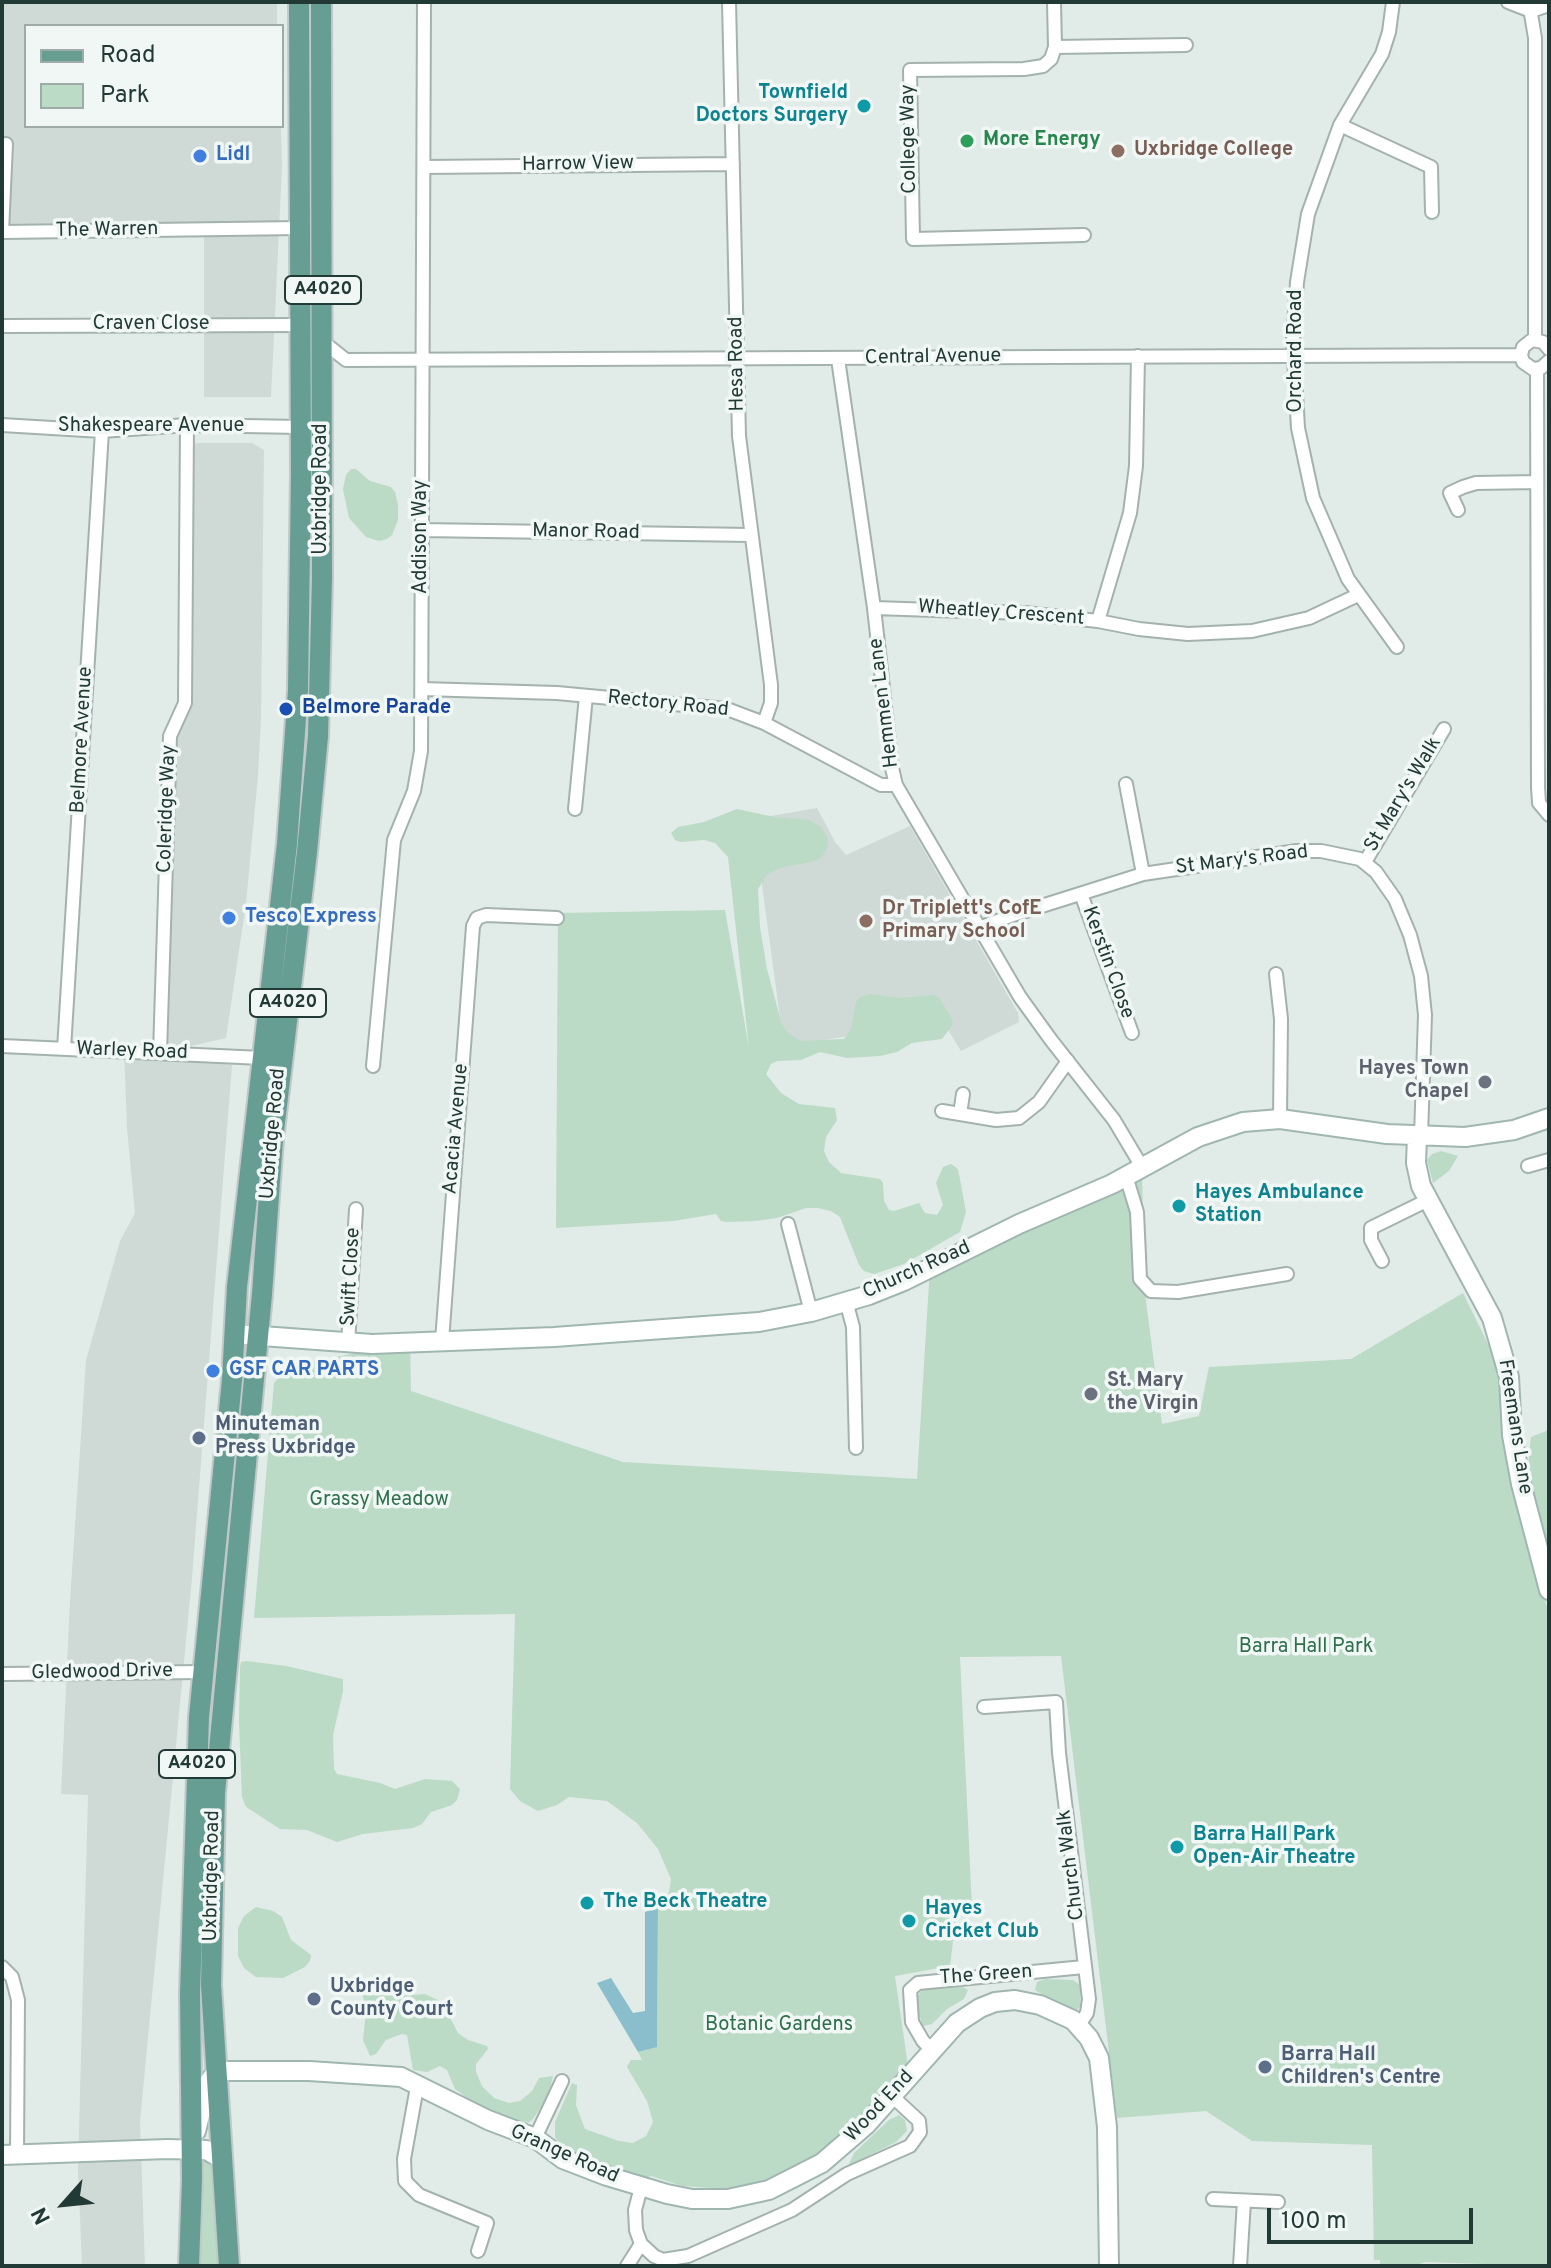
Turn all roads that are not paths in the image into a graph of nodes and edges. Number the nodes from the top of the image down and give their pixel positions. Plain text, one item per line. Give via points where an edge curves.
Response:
1 (299, 2) edge
2 (424, 2) edge
3 (729, 2) edge
4 (1054, 2) edge
5 (1393, 2) edge
6 (1508, 2) edge
7 (1549, 5) edge
8 (1530, 7) edge
9 (322, 12) edge
10 (298, 32) junction
11 (1186, 45) dead end
12 (1055, 47) junction
13 (1340, 125) junction
14 (6, 144) dead end
15 (733, 164) junction
16 (424, 167) junction
17 (1542, 173) edge
18 (1432, 212) dead end
19 (300, 228) junction
20 (1084, 235) dead end
21 (301, 325) junction
22 (2, 326) edge
23 (1535, 340) junction
24 (322, 341) junction
25 (1549, 349) edge
26 (1521, 355) junction
27 (1138, 356) junction
28 (1293, 356) junction
29 (738, 359) junction
30 (838, 359) junction
31 (346, 360) junction
32 (422, 360) junction
33 (1549, 361) edge
34 (1537, 369) junction
35 (322, 379) junction
36 (2, 425) edge
37 (187, 425) junction
38 (301, 427) junction
39 (102, 431) junction
40 (1537, 482) junction
41 (1458, 510) dead end
42 (422, 530) junction
43 (1543, 531) edge
44 (751, 535) junction
45 (1358, 595) junction
46 (874, 608) junction
47 (1098, 621) junction
48 (1397, 647) dead end
49 (1543, 665) edge
50 (321, 672) junction
51 (422, 689) junction
52 (298, 690) junction
53 (586, 696) junction
54 (764, 723) junction
55 (1444, 729) dead end
56 (1126, 784) dead end
57 (896, 785) junction
58 (575, 809) dead end
59 (1549, 815) edge
60 (1365, 862) junction
61 (1143, 874) junction
62 (1081, 894) junction
63 (557, 918) dead end
64 (979, 928) junction
65 (1276, 974) dead end
66 (1132, 1033) dead end
67 (2, 1046) edge
68 (64, 1049) junction
69 (160, 1053) junction
70 (262, 1058) junction
71 (1068, 1061) junction
72 (373, 1066) dead end
73 (963, 1094) dead end
74 (942, 1111) dead end
75 (960, 1114) junction
76 (1549, 1118) edge
77 (1280, 1119) junction
78 (1419, 1136) junction
79 (1549, 1160) edge
80 (1528, 1166) dead end
81 (1134, 1172) junction
82 (1428, 1200) junction
83 (356, 1209) dead end
84 (788, 1224) dead end
85 (1382, 1261) dead end
86 (1287, 1274) dead end
87 (846, 1301) junction
88 (811, 1312) junction
89 (234, 1334) junction
90 (258, 1335) junction
91 (442, 1341) junction
92 (348, 1344) junction
93 (856, 1448) dead end
94 (1549, 1590) edge
95 (203, 1672) junction
96 (2, 1674) edge
97 (226, 1674) junction
98 (984, 1707) dead end
99 (2, 1967) edge
100 (1084, 1967) junction
101 (1079, 2025) junction
102 (932, 2050) junction
103 (217, 2071) junction
104 (562, 2081) dead end
105 (417, 2087) junction
106 (892, 2096) junction
107 (535, 2138) junction
108 (192, 2149) junction
109 (10, 2154) edge
110 (222, 2159) junction
111 (641, 2187) junction
112 (1213, 2199) dead end
113 (1244, 2201) junction
114 (1278, 2202) dead end
115 (641, 2244) junction
116 (478, 2251) dead end
117 (189, 2266) edge
118 (229, 2266) edge
119 (627, 2266) edge
120 (1109, 2266) edge
121 (1240, 2266) edge

1 - 10 main road, Uxbridge Road / A4020
2 - 16 street, Addison Way
3 - 15 street, Hesa Road
4 - 12 street
5 - 13 street, Orchard Road via 1382,54
6 - 8 street
7 - 8 street
8 - 17 street
9 - 10 main road
9 - 24 main road, Uxbridge Road / A4020
10 - 19 main road, Uxbridge Road / A4020
11 - 12 street
12 - 20 street, College Way via 1051,59 1038,68 910,70 913,239
13 - 18 street via 1431,167
13 - 28 street, Orchard Road via 1304,234
14 - 19 street, The Warren via 2,232
15 - 16 street, Harrow View
15 - 29 street, Hesa Road
16 - 32 street, Addison Way
17 - 23 street
19 - 21 main road, Uxbridge Road / A4020
21 - 22 street, Craven Close
21 - 38 main road, Uxbridge Road / A4020
23 - 25 street
23 - 26 street via 1525,344
24 - 31 street
24 - 35 main road, Uxbridge Road / A4020
26 - 28 street, Central Avenue
26 - 34 street via 1526,365
27 - 28 street, Central Avenue
27 - 30 street, Central Avenue
27 - 47 street, Wheatley Crescent via 1130,513
28 - 45 street, Orchard Road via 1298,428 1313,498
29 - 30 street, Central Avenue
29 - 32 street, Central Avenue
29 - 44 street, Hesa Road via 740,459
30 - 46 street, Hemmen Lane
31 - 32 street, Central Avenue
31 - 35 street
32 - 42 street, Addison Way
33 - 34 street
34 - 40 street
35 - 50 main road, Uxbridge Road / A4020
36 - 39 street, Shakespeare Avenue
37 - 38 street, Shakespeare Avenue
37 - 39 street, Shakespeare Avenue
37 - 69 street, Coleridge Way via 185,703 170,736
38 - 52 main road, Uxbridge Road / A4020
39 - 68 street, Belmore Avenue
40 - 41 street via 1463,487 1450,493
40 - 43 street
42 - 44 street, Manor Road
42 - 51 street, Addison Way
43 - 49 street
44 - 54 street, Hesa Road via 771,685
45 - 47 street via 1309,618 1252,631 1188,634
45 - 48 street, Orchard Road
46 - 47 street, Wheatley Crescent
46 - 57 street, Hemmen Lane
49 - 59 street via 1538,796
50 - 52 main road via 315,689
50 - 90 main road, Uxbridge Road / A4020
51 - 53 street, Rectory Road
51 - 72 street, Addison Way via 420,767 394,840
52 - 70 main road, Uxbridge Road / A4020 via 287,844
53 - 54 street, Rectory Road via 721,708
53 - 58 street
54 - 57 street, Rectory Road via 881,785
55 - 60 street, St Mary's Walk
56 - 61 street
57 - 64 street, Hemmen Lane
60 - 61 street, St Mary's Road via 1335,853 1297,851
60 - 78 street via 1395,899 1421,976 1425,1015
61 - 62 street, St Mary's Road
62 - 64 street, St Mary's Road
62 - 66 street, Kerstin Close
63 - 91 street, Acacia Avenue via 486,915 473,926
64 - 71 street, Hemmen Lane via 1033,1016
65 - 77 street
67 - 68 street, Warley Road
68 - 69 street, Warley Road
69 - 70 street, Warley Road
70 - 89 main road, Uxbridge Road / A4020
71 - 75 street via 1039,1102 1019,1118
71 - 81 street, Hemmen Lane via 1121,1130
73 - 75 street
74 - 75 street
76 - 78 street, Church Road via 1495,1134
77 - 78 street, Church Road
77 - 81 street, Church Road via 1212,1131
78 - 82 street, Freemans Lane via 1418,1174
79 - 80 street
81 - 86 street, Hemmen Lane via 1140,1279 1151,1291 1178,1292
81 - 87 street, Church Road via 904,1281
82 - 85 street via 1371,1228
82 - 94 street, Freemans Lane via 1492,1318 1509,1377 1521,1484
83 - 92 street, Swift Close
84 - 88 street
87 - 88 street, Church Road
87 - 93 street via 853,1327
88 - 91 street, Church Road via 701,1328
89 - 90 street, Church Road
89 - 95 main road, Uxbridge Road / A4020
90 - 92 street, Church Road
90 - 97 main road, Uxbridge Road / A4020
91 - 92 street, Church Road
95 - 96 street, Gledwood Drive
95 - 97 main road
95 - 108 main road, Uxbridge Road / A4020 via 191,1949
97 - 103 main road, Uxbridge Road / A4020 via 211,1907
98 - 100 street, Church Walk via 1056,1702
99 - 109 street via 12,1977 18,2000
100 - 101 street, Church Walk via 1089,2004
100 - 102 street, The Green via 918,1983 910,1990 912,2022
101 - 102 street, Wood End via 1040,2005 1005,2001 968,2015
101 - 120 street, Wood End via 1094,2045 1102,2071
102 - 106 street, Wood End
103 - 105 street, Grange Road via 401,2077
103 - 108 street via 208,2083
103 - 110 main road, Uxbridge Road / A4020
104 - 107 street
105 - 107 street, Grange Road
105 - 116 street via 405,2181 419,2195 487,2223
106 - 111 street, Wood End via 834,2155 769,2190 728,2199 692,2199
106 - 115 street via 919,2121 920,2132 910,2146 847,2174 792,2210 688,2256 663,2260
107 - 111 street, Grange Road via 563,2159
108 - 109 street
108 - 110 street
108 - 117 main road, Uxbridge Road / A4020
110 - 118 main road, Uxbridge Road / A4020
111 - 115 street, Grange Road via 635,2210
112 - 113 street
113 - 114 street
113 - 121 street
115 - 119 street

